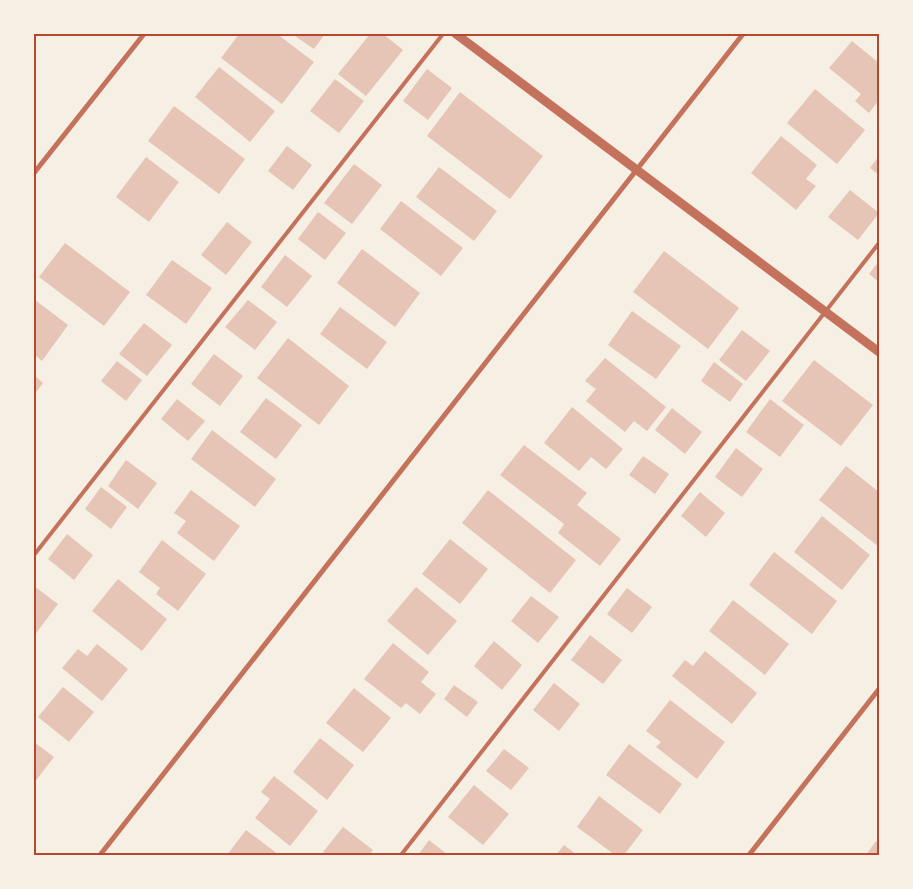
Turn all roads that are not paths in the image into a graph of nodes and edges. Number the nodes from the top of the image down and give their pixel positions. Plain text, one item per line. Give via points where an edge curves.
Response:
1 (144, 34) edge
2 (442, 34) edge
3 (456, 34) edge
4 (744, 34) edge
5 (636, 170) junction
6 (34, 173) edge
7 (879, 243) edge
8 (826, 312) junction
9 (879, 352) edge
10 (34, 555) edge
11 (879, 689) edge
12 (100, 855) edge
13 (401, 855) edge
14 (749, 855) edge

1 - 6 street
2 - 10 lane
3 - 5 street
4 - 5 street
5 - 8 street
5 - 12 street
7 - 8 lane
8 - 9 street
8 - 13 lane
11 - 14 street

